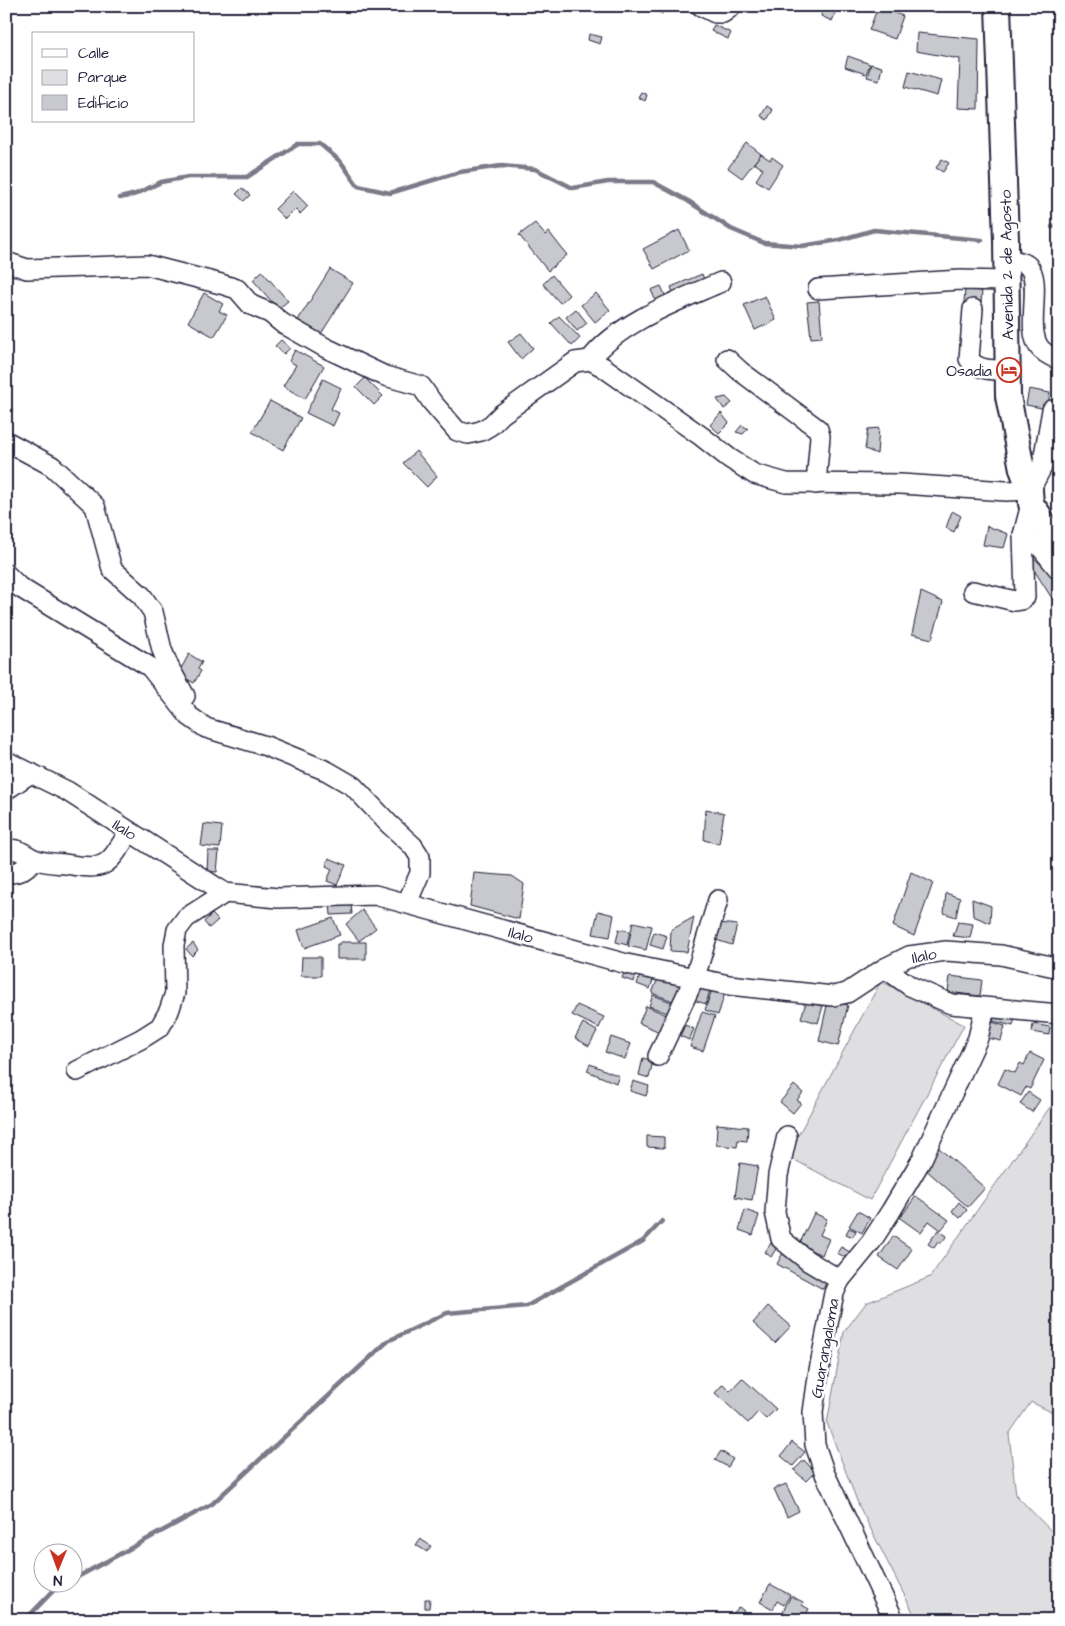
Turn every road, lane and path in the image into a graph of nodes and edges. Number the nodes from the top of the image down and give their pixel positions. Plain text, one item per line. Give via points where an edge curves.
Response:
1 (701, 6) edge
2 (732, 6) edge
3 (998, 6) edge
4 (6, 262) edge
5 (1006, 270) junction
6 (721, 282) dead end
7 (818, 289) dead end
8 (973, 309) dead end
9 (726, 358) dead end
10 (590, 360) junction
11 (1059, 360) edge
12 (1008, 370) junction
13 (1052, 410) dead end
14 (6, 441) edge
15 (816, 484) junction
16 (1030, 497) junction
17 (1023, 535) junction
18 (1059, 541) edge
19 (1059, 570) edge
20 (6, 574) edge
21 (973, 591) dead end
22 (206, 728) junction
23 (6, 761) edge
24 (31, 773) junction
25 (6, 790) edge
26 (129, 832) junction
27 (6, 851) edge
28 (35, 860) junction
29 (6, 872) edge
30 (225, 893) junction
31 (718, 900) dead end
32 (407, 903) junction
33 (886, 968) junction
34 (1059, 968) edge
35 (695, 977) junction
36 (985, 1008) junction
37 (1059, 1014) edge
38 (658, 1056) dead end
39 (77, 1072) dead end
40 (787, 1136) dead end
41 (840, 1280) junction
42 (894, 1620) edge

1 - 2 street via 723,13
3 - 5 main road, Avenida 2 de Agosto
4 - 10 street via 27,269 147,265 237,289 252,305 326,348 385,376 420,386 457,431 468,434 491,425 574,362
5 - 7 street via 960,280
5 - 11 street via 1022,262 1029,267 1033,275 1033,322 1039,347
5 - 12 main road, Avenida 2 de Agosto
6 - 10 street via 622,331 597,350
8 - 12 street via 969,359 978,367
9 - 15 street via 818,429
10 - 15 street via 754,474 786,483
12 - 16 main road, Avenida 2 de Agosto via 1008,396
13 - 16 street via 1042,467
14 - 22 street via 52,466 95,506 112,569 142,596 153,612 169,668
15 - 16 street via 901,484 1006,491
16 - 17 street
16 - 18 main road, Avenida 2 de Agosto via 1043,523
17 - 19 street via 1039,545
17 - 21 street via 1025,597 1015,602
20 - 22 street via 19,587 150,667 189,716
22 - 32 street via 266,746 354,786 420,857 420,873
23 - 24 street, Ilalo
24 - 25 street
24 - 26 street, Ilalo via 66,791
26 - 28 street via 107,863 98,867
26 - 30 street, Ilalo
27 - 28 street via 23,852
28 - 29 street via 19,872
30 - 32 street, Ilalo via 278,898 375,894
30 - 39 street via 186,918 177,930 174,945 175,993 160,1027
31 - 35 street
32 - 35 street, Ilalo via 627,964
33 - 34 street, Ilalo via 910,956 946,951 1001,954
33 - 35 street, Ilalo via 847,993 832,996 730,985
33 - 36 street via 910,986 951,1004
35 - 38 street
36 - 37 street
36 - 41 street, Guarangaloma via 978,1038 922,1159 870,1242
40 - 41 street via 778,1175 775,1212 781,1239 808,1261
41 - 42 street, Guarangaloma via 834,1292 819,1370 813,1412 816,1446 825,1474

